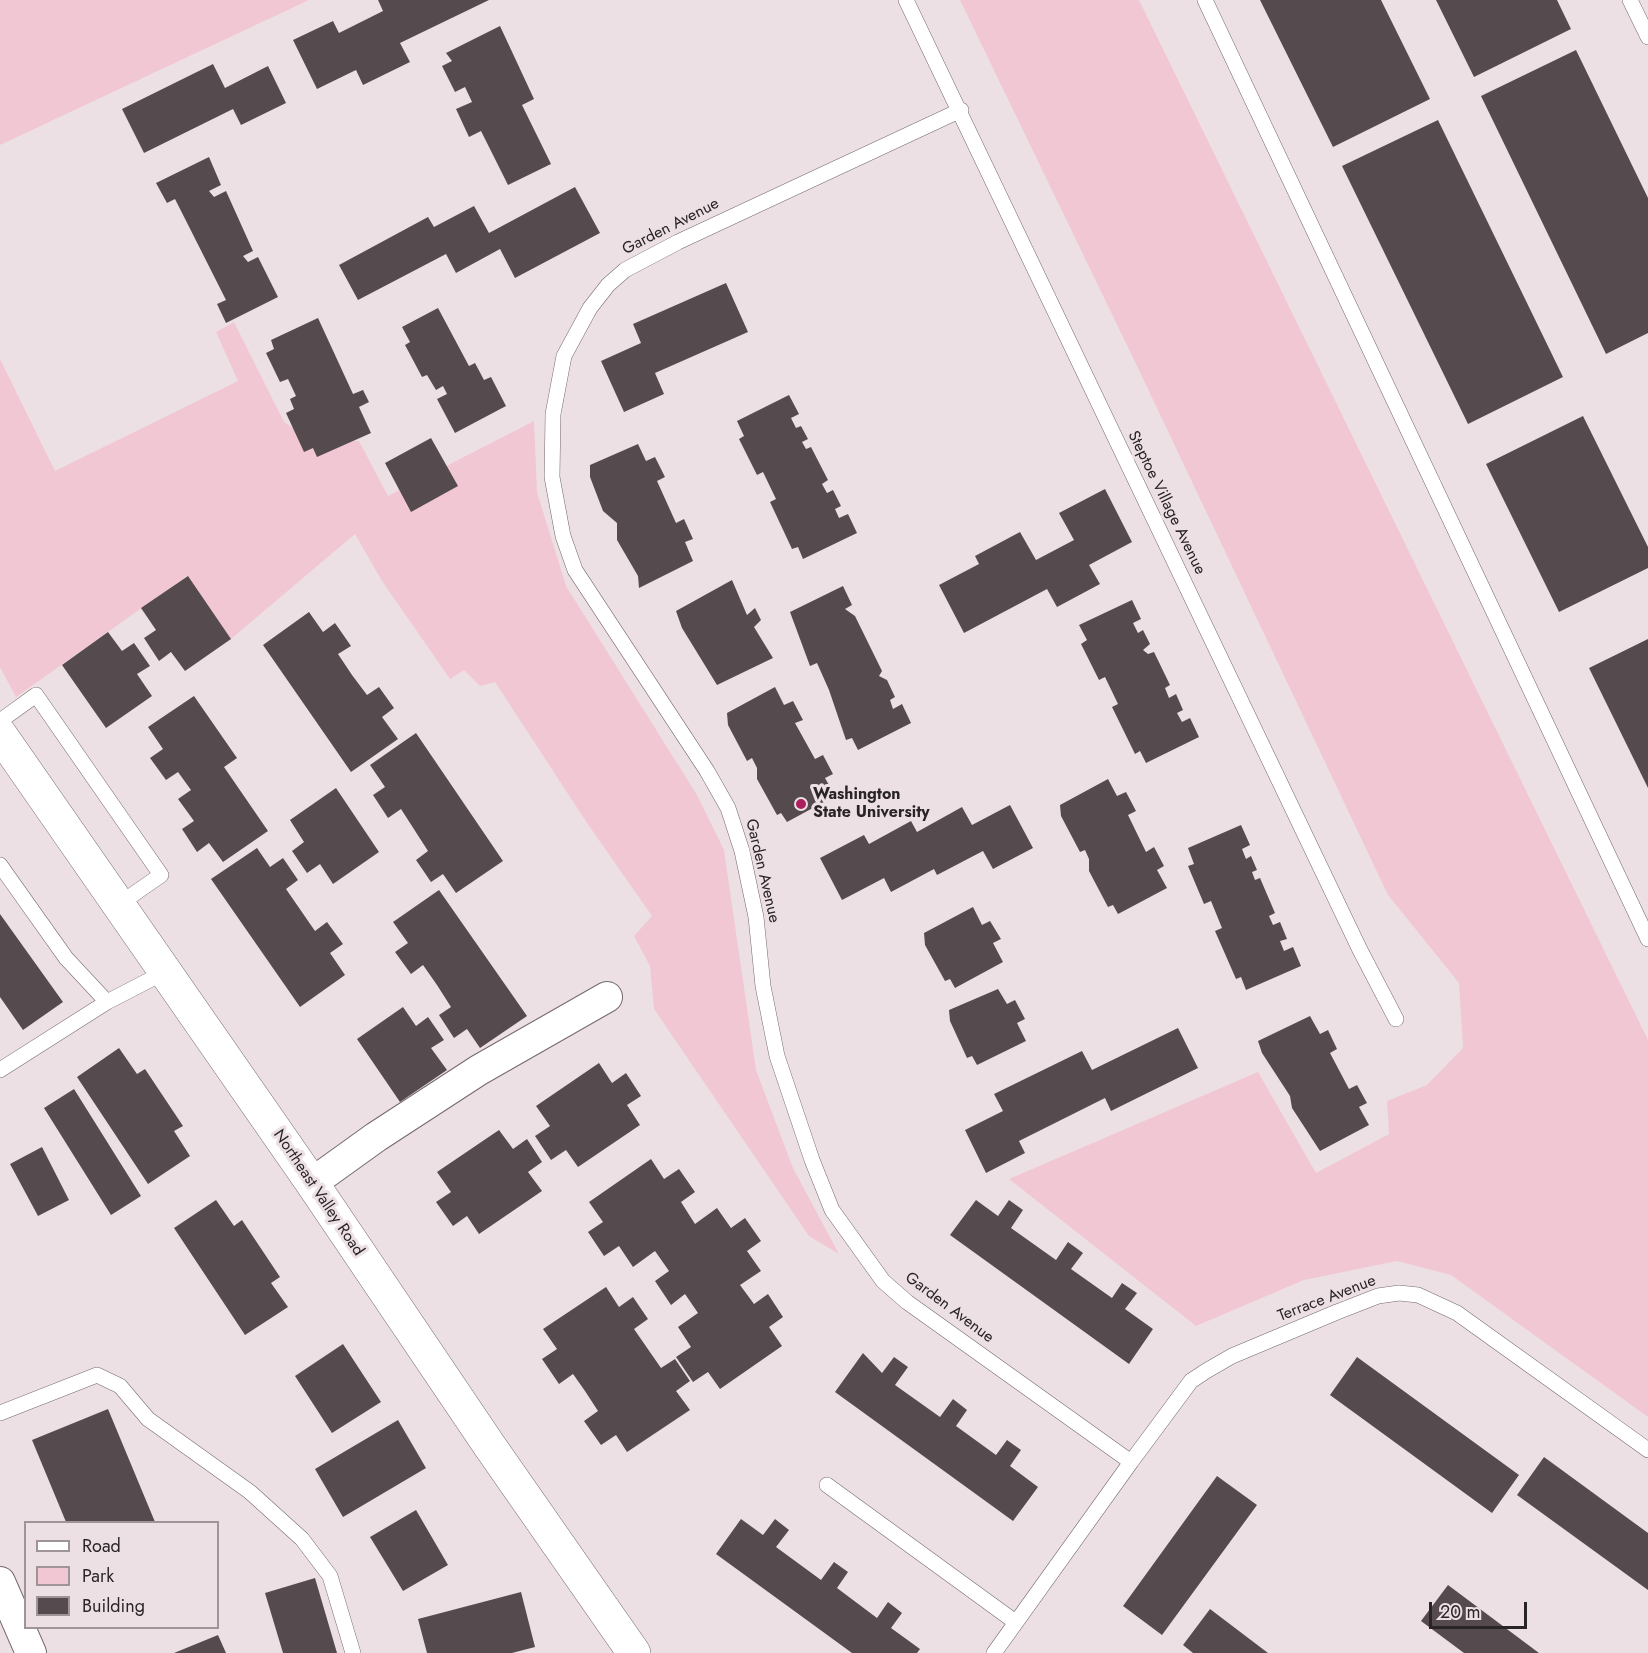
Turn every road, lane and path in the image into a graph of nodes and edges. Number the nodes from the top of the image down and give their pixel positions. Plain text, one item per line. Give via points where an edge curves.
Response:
1 (906, 0) edge
2 (1205, 0) edge
3 (1630, 0) edge
4 (1648, 37) edge
5 (961, 110) junction
6 (0, 721) edge
7 (0, 734) edge
8 (0, 865) edge
9 (118, 905) junction
10 (1648, 939) edge
11 (165, 972) junction
12 (607, 997) dead end
13 (107, 1002) junction
14 (1396, 1019) dead end
15 (0, 1070) edge
16 (312, 1183) junction
17 (0, 1413) edge
18 (1648, 1450) edge
19 (1131, 1462) junction
20 (827, 1485) dead end
21 (0, 1582) edge
22 (1014, 1621) junction
23 (31, 1653) edge
24 (353, 1653) edge
25 (634, 1653) edge
26 (994, 1653) edge

1 - 5 lane, Steptoe Village Avenue
2 - 10 lane
3 - 4 lane
5 - 14 lane, Steptoe Village Avenue via 1354,940
5 - 19 lane, Garden Avenue via 678,242 625,270 608,285 590,308 564,356 553,414 552,477 559,520 575,570 728,808 756,917 763,986 777,1056 832,1210 882,1281
6 - 9 lane via 36,695 161,875
7 - 9 street, Northeast Valley Road
8 - 13 lane via 66,958
9 - 11 street, Northeast Valley Road
11 - 13 lane
11 - 16 street, Northeast Valley Road
12 - 16 street via 478,1070
13 - 15 lane
16 - 25 street, Northeast Valley Road
17 - 24 lane via 97,1375 120,1386 148,1419 250,1492 302,1539 330,1576
18 - 19 lane, Terrace Avenue via 1457,1314 1418,1295 1399,1293 1378,1296 1337,1312 1206,1371 1180,1394
19 - 22 lane
20 - 22 lane
21 - 23 street
22 - 26 lane

